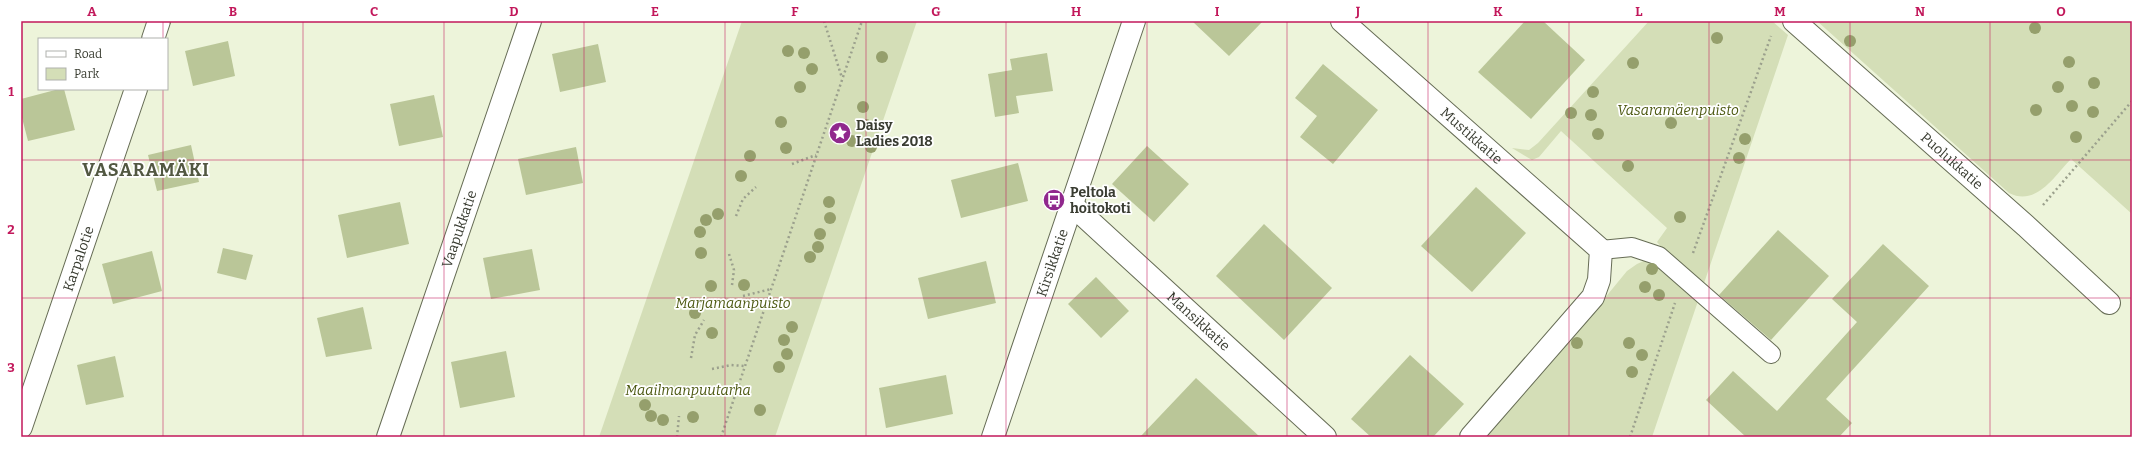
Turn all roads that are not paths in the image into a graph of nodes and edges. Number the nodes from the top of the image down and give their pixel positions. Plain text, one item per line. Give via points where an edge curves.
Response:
1 (159, 21) edge
2 (530, 21) edge
3 (1134, 21) edge
4 (1342, 21) edge
5 (1794, 21) edge
6 (153, 38) edge
7 (136, 90) edge
8 (1072, 205) junction
9 (1601, 250) junction
10 (2108, 303) dead end
11 (1771, 354) dead end
12 (21, 428) edge
13 (388, 437) edge
14 (993, 437) edge
15 (1325, 437) edge
16 (1471, 437) edge

1 - 6 street
2 - 13 street, Vaapukkatie
3 - 8 street, Kirsikkatie
4 - 9 street, Mustikkatie
5 - 10 street, Puolukkatie via 2026,226
7 - 12 street, Karpalotie
8 - 14 street, Kirsikkatie
8 - 15 street, Mansikkatie
9 - 11 lane via 1632,247 1659,256
9 - 16 street via 1600,280 1593,297

